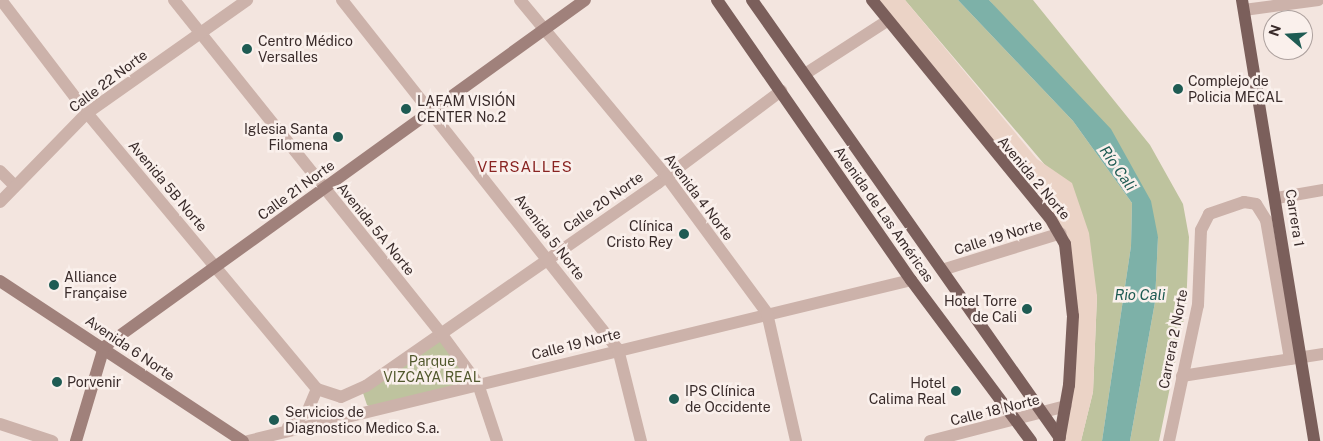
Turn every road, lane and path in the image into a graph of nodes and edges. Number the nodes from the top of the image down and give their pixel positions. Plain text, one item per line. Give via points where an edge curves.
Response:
1 (174, 0) edge
2 (246, 0) edge
3 (342, 0) edge
4 (520, 0) edge
5 (585, 0) edge
6 (717, 0) edge
7 (752, 0) edge
8 (872, 0) edge
9 (1318, 0) edge
10 (3, 2) edge
11 (1243, 5) edge
12 (887, 21) junction
13 (545, 30) junction
14 (200, 32) junction
15 (804, 74) junction
16 (781, 91) junction
17 (431, 112) junction
18 (87, 113) junction
19 (0, 172) edge
20 (666, 176) junction
21 (13, 184) junction
22 (323, 188) junction
23 (1323, 190) edge
24 (1277, 198) junction
25 (0, 202) edge
26 (1209, 214) joint
27 (1061, 233) junction
28 (548, 258) junction
29 (216, 266) junction
30 (945, 269) junction
31 (0, 280) edge
32 (911, 280) junction
33 (767, 313) junction
34 (440, 332) junction
35 (104, 347) junction
36 (618, 348) junction
37 (1323, 354) edge
38 (1296, 358) junction
39 (1182, 376) junction
40 (478, 384) junction
41 (366, 386) junction
42 (317, 389) junction
43 (1066, 406) junction
44 (383, 407) junction
45 (1043, 413) junction
46 (1016, 421) junction
47 (0, 424) edge
48 (283, 432) junction
49 (1060, 440) edge
50 (52, 441) edge
51 (76, 441) edge
52 (243, 441) edge
53 (248, 441) edge
54 (497, 441) edge
55 (640, 441) edge
56 (796, 441) edge
57 (930, 441) edge
58 (1031, 441) edge
59 (1169, 441) edge
60 (1314, 441) edge

1 - 14 street, Avenida 5A Norte
2 - 14 street, Calle 22 Norte
3 - 17 street, Avenida 5 Norte
4 - 13 street, Avenida 4 Norte
5 - 13 main road, Calle 21 Norte
6 - 16 main road, Avenida de Las Américas
7 - 15 main road, Avenida de Las Américas
8 - 12 main road, Avenida 2 Norte
9 - 11 street
10 - 18 street, Avenida 5B Norte
11 - 24 main road, Carrera 1
12 - 15 street
12 - 27 main road, Avenida 2 Norte
13 - 17 main road, Calle 21 Norte
13 - 20 street, Avenida 4 Norte
14 - 18 street, Calle 22 Norte
14 - 22 street, Avenida 5A Norte
15 - 30 main road, Avenida de Las Américas
16 - 20 street, Calle 20 Norte
16 - 32 main road, Avenida de Las Américas
17 - 22 main road, Calle 21 Norte
17 - 28 street, Avenida 5 Norte
18 - 21 street, Calle 22 Norte
18 - 29 street, Avenida 5B Norte
19 - 21 street
20 - 28 street, Calle 20 Norte
20 - 33 street, Avenida 4 Norte
21 - 25 street, Calle 22 Norte
22 - 29 main road, Calle 21 Norte
22 - 34 street, Avenida 5A Norte
23 - 24 street
24 - 38 main road, Carrera 1
26 - 38 street, Carrera 1 via 1244,202 1256,204 1266,220
26 - 39 street, Carrera 2 Norte via 1201,230 1198,305
27 - 30 street, Calle 19 Norte
27 - 43 main road, Avenida 2 Norte via 1071,268 1073,316
28 - 34 street, Calle 20 Norte
28 - 36 street, Avenida 5 Norte
29 - 35 main road, Calle 21 Norte
29 - 42 street, Avenida 5B Norte
30 - 45 main road, Avenida de Las Américas
31 - 35 main road, Avenida 6 Norte
32 - 33 street, Calle 19 Norte
32 - 46 main road, Avenida de Las Américas
33 - 36 street, Calle 19 Norte
33 - 56 street, Avenida 4 Norte
34 - 40 street, Avenida 5A Norte
34 - 41 street, Calle 20 Norte
35 - 51 main road
35 - 52 main road, Avenida 6 Norte
36 - 40 street, Calle 19 Norte
36 - 55 street, Avenida 5 Norte
37 - 38 street
38 - 39 street
38 - 60 main road, Carrera 1
39 - 59 street, Carrera 2 Norte
40 - 44 street, Calle 19 Norte
40 - 54 street, Avenida 5A Norte
41 - 42 street, Calle 20 Norte via 352,394 329,395
41 - 44 street via 367,405
42 - 48 street via 308,410
43 - 45 street, Calle 18 Norte
43 - 49 main road, Avenida 2 Norte
44 - 48 street, Calle 19 Norte
45 - 46 street, Calle 18 Norte
45 - 49 main road, Avenida de Las Américas
46 - 57 street, Calle 18 Norte
46 - 58 main road, Avenida de Las Américas
47 - 50 street
48 - 53 street, Calle 19 Norte

